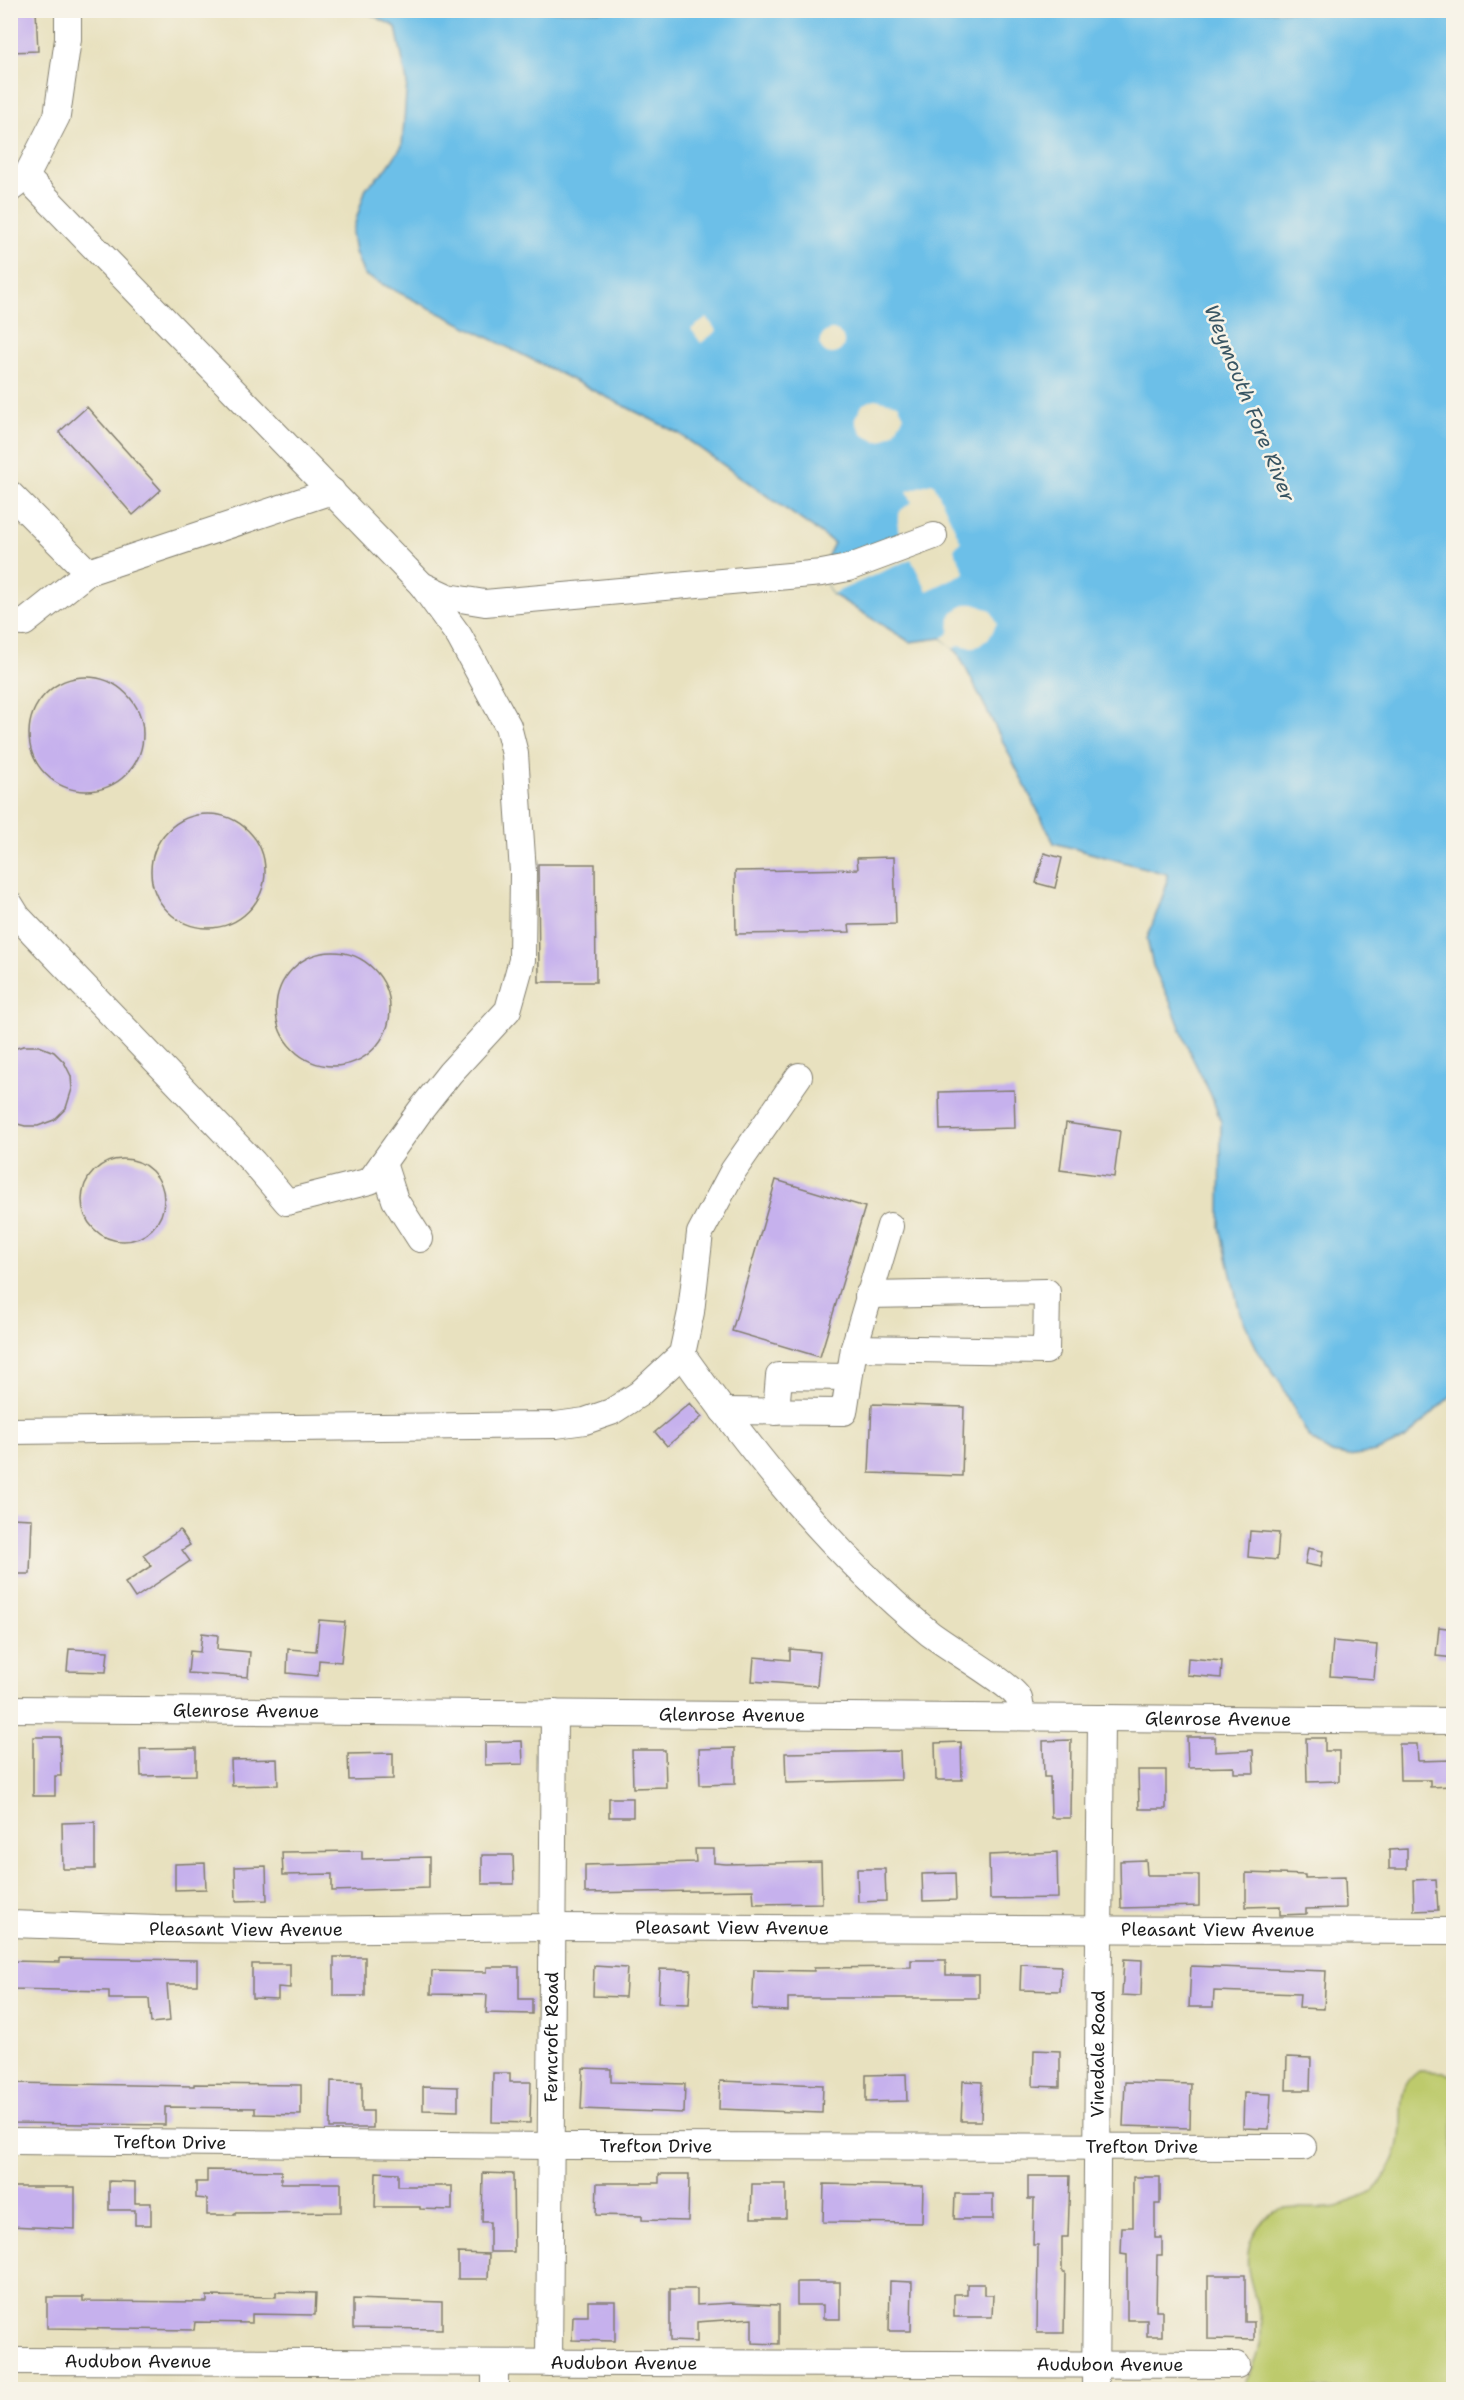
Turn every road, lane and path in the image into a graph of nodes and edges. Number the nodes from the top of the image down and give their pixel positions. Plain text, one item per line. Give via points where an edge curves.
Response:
1 (68, 10) edge
2 (18, 183) edge
3 (332, 491) junction
4 (10, 494) edge
5 (933, 536) dead end
6 (88, 572) junction
7 (422, 585) junction
8 (15, 628) edge
9 (10, 904) edge
10 (799, 1076) dead end
11 (383, 1163) junction
12 (890, 1226) dead end
13 (420, 1239) dead end
14 (868, 1295) junction
15 (854, 1348) junction
16 (682, 1353) junction
17 (849, 1377) junction
18 (723, 1411) junction
19 (776, 1412) junction
20 (10, 1431) edge
21 (10, 1709) edge
22 (554, 1713) junction
23 (1021, 1717) junction
24 (1101, 1718) junction
25 (1454, 1721) edge
26 (10, 1924) edge
27 (552, 1927) junction
28 (1098, 1929) junction
29 (1454, 1931) edge
30 (10, 2141) edge
31 (551, 2146) junction
32 (1303, 2147) dead end
33 (1098, 2148) junction
34 (10, 2361) edge
35 (495, 2363) junction
36 (549, 2363) junction
37 (1237, 2365) dead end
38 (1095, 2377) edge
39 (495, 2390) edge

1 - 2 street via 57,116
2 - 3 street
3 - 6 street
3 - 7 street
4 - 6 street
5 - 7 street via 848,568 822,573 485,603 448,597
6 - 8 street
7 - 11 street via 459,636 508,726 515,754 523,872 522,960 508,1010 450,1073
9 - 11 street via 18,918 287,1202 370,1181
10 - 16 street via 733,1171 700,1233
11 - 13 street via 395,1200
12 - 14 street
14 - 15 street
14 - 15 street via 1047,1292 1046,1351
15 - 17 street
16 - 18 street
16 - 20 street via 639,1394 611,1412 556,1425
17 - 19 street via 844,1412
17 - 19 street via 779,1376
18 - 19 street
18 - 23 street via 840,1552 933,1636 1015,1693
21 - 22 street, Glenrose Avenue
22 - 23 street, Glenrose Avenue
22 - 27 street, Ferncroft Road
23 - 24 street, Glenrose Avenue
24 - 25 street, Glenrose Avenue
24 - 28 street, Vinedale Road
26 - 27 street, Pleasant View Avenue via 283,1930
27 - 28 street, Pleasant View Avenue
27 - 31 street, Ferncroft Road
28 - 29 street, Pleasant View Avenue
28 - 33 street, Vinedale Road
30 - 31 street, Trefton Drive
31 - 33 street, Trefton Drive
31 - 36 street, Ferncroft Road
32 - 33 street, Trefton Drive
33 - 38 street, Vinedale Road
34 - 35 street, Audubon Avenue
35 - 36 street, Audubon Avenue
35 - 39 street
36 - 38 street, Audubon Avenue
37 - 38 street, Audubon Avenue

